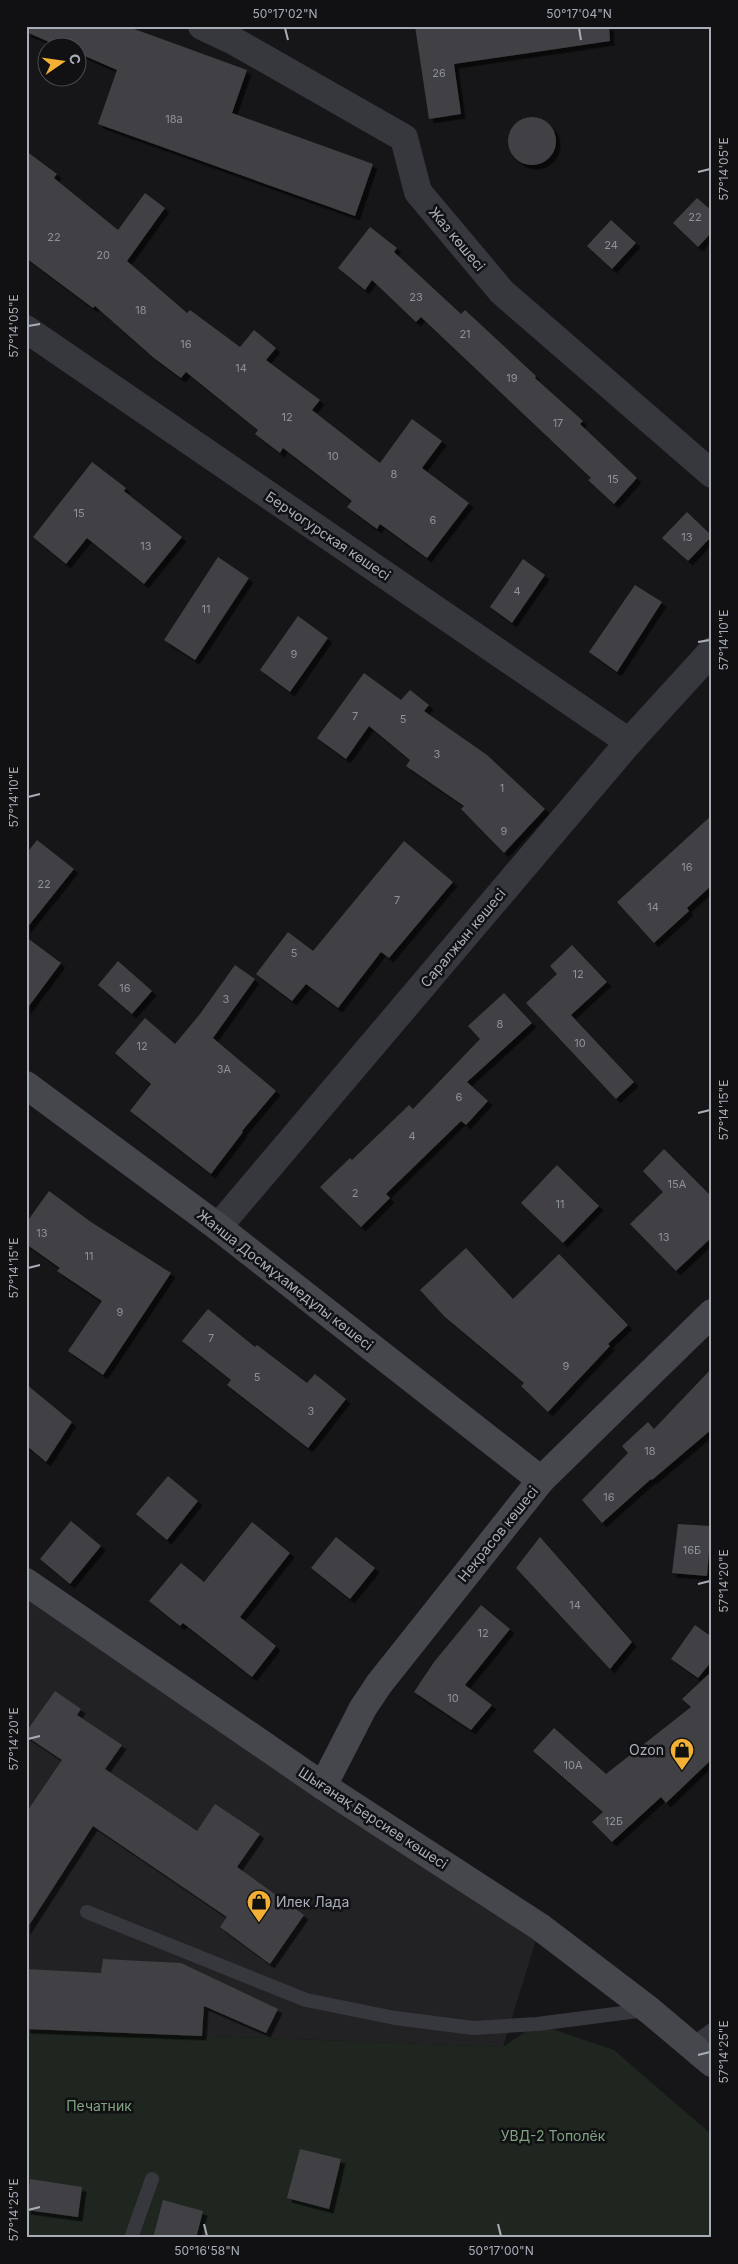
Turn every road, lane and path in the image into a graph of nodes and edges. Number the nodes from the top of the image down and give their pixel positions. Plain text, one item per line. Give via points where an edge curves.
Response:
1 (202, 26) edge
2 (26, 329) edge
3 (712, 474) edge
4 (712, 651) edge
5 (629, 742) junction
6 (26, 1085) edge
7 (218, 1228) junction
8 (712, 1313) edge
9 (541, 1480) junction
10 (26, 1582) edge
11 (323, 1786) junction
12 (87, 1912) dead end
13 (649, 2010) junction
14 (701, 2038) edge
15 (712, 2062) edge
16 (152, 2179) dead end
17 (132, 2238) edge

1 - 3 street, Жаз көшесі via 404,138 418,192 502,292
2 - 5 street, Берчогурская көшесі
4 - 5 street, Саралжын көшесі
5 - 7 street, Саралжын көшесі
6 - 7 main road, Жанша Досмұхамедұлы көшесі
7 - 9 main road, Жанша Досмұхамедұлы көшесі
8 - 9 main road, Некрасов көшесі
9 - 11 main road, Некрасов көшесі via 379,1684
10 - 11 main road, Шығанақ Берсиев көшесі
11 - 13 main road, Шығанақ Берсиев көшесі via 540,1927
12 - 13 lane via 306,2000 395,2018 473,2028 537,2024
13 - 14 main road, Шығанақ Берсиев көшесі
14 - 15 main road, Шығанақ Берсиев көшесі
16 - 17 lane

